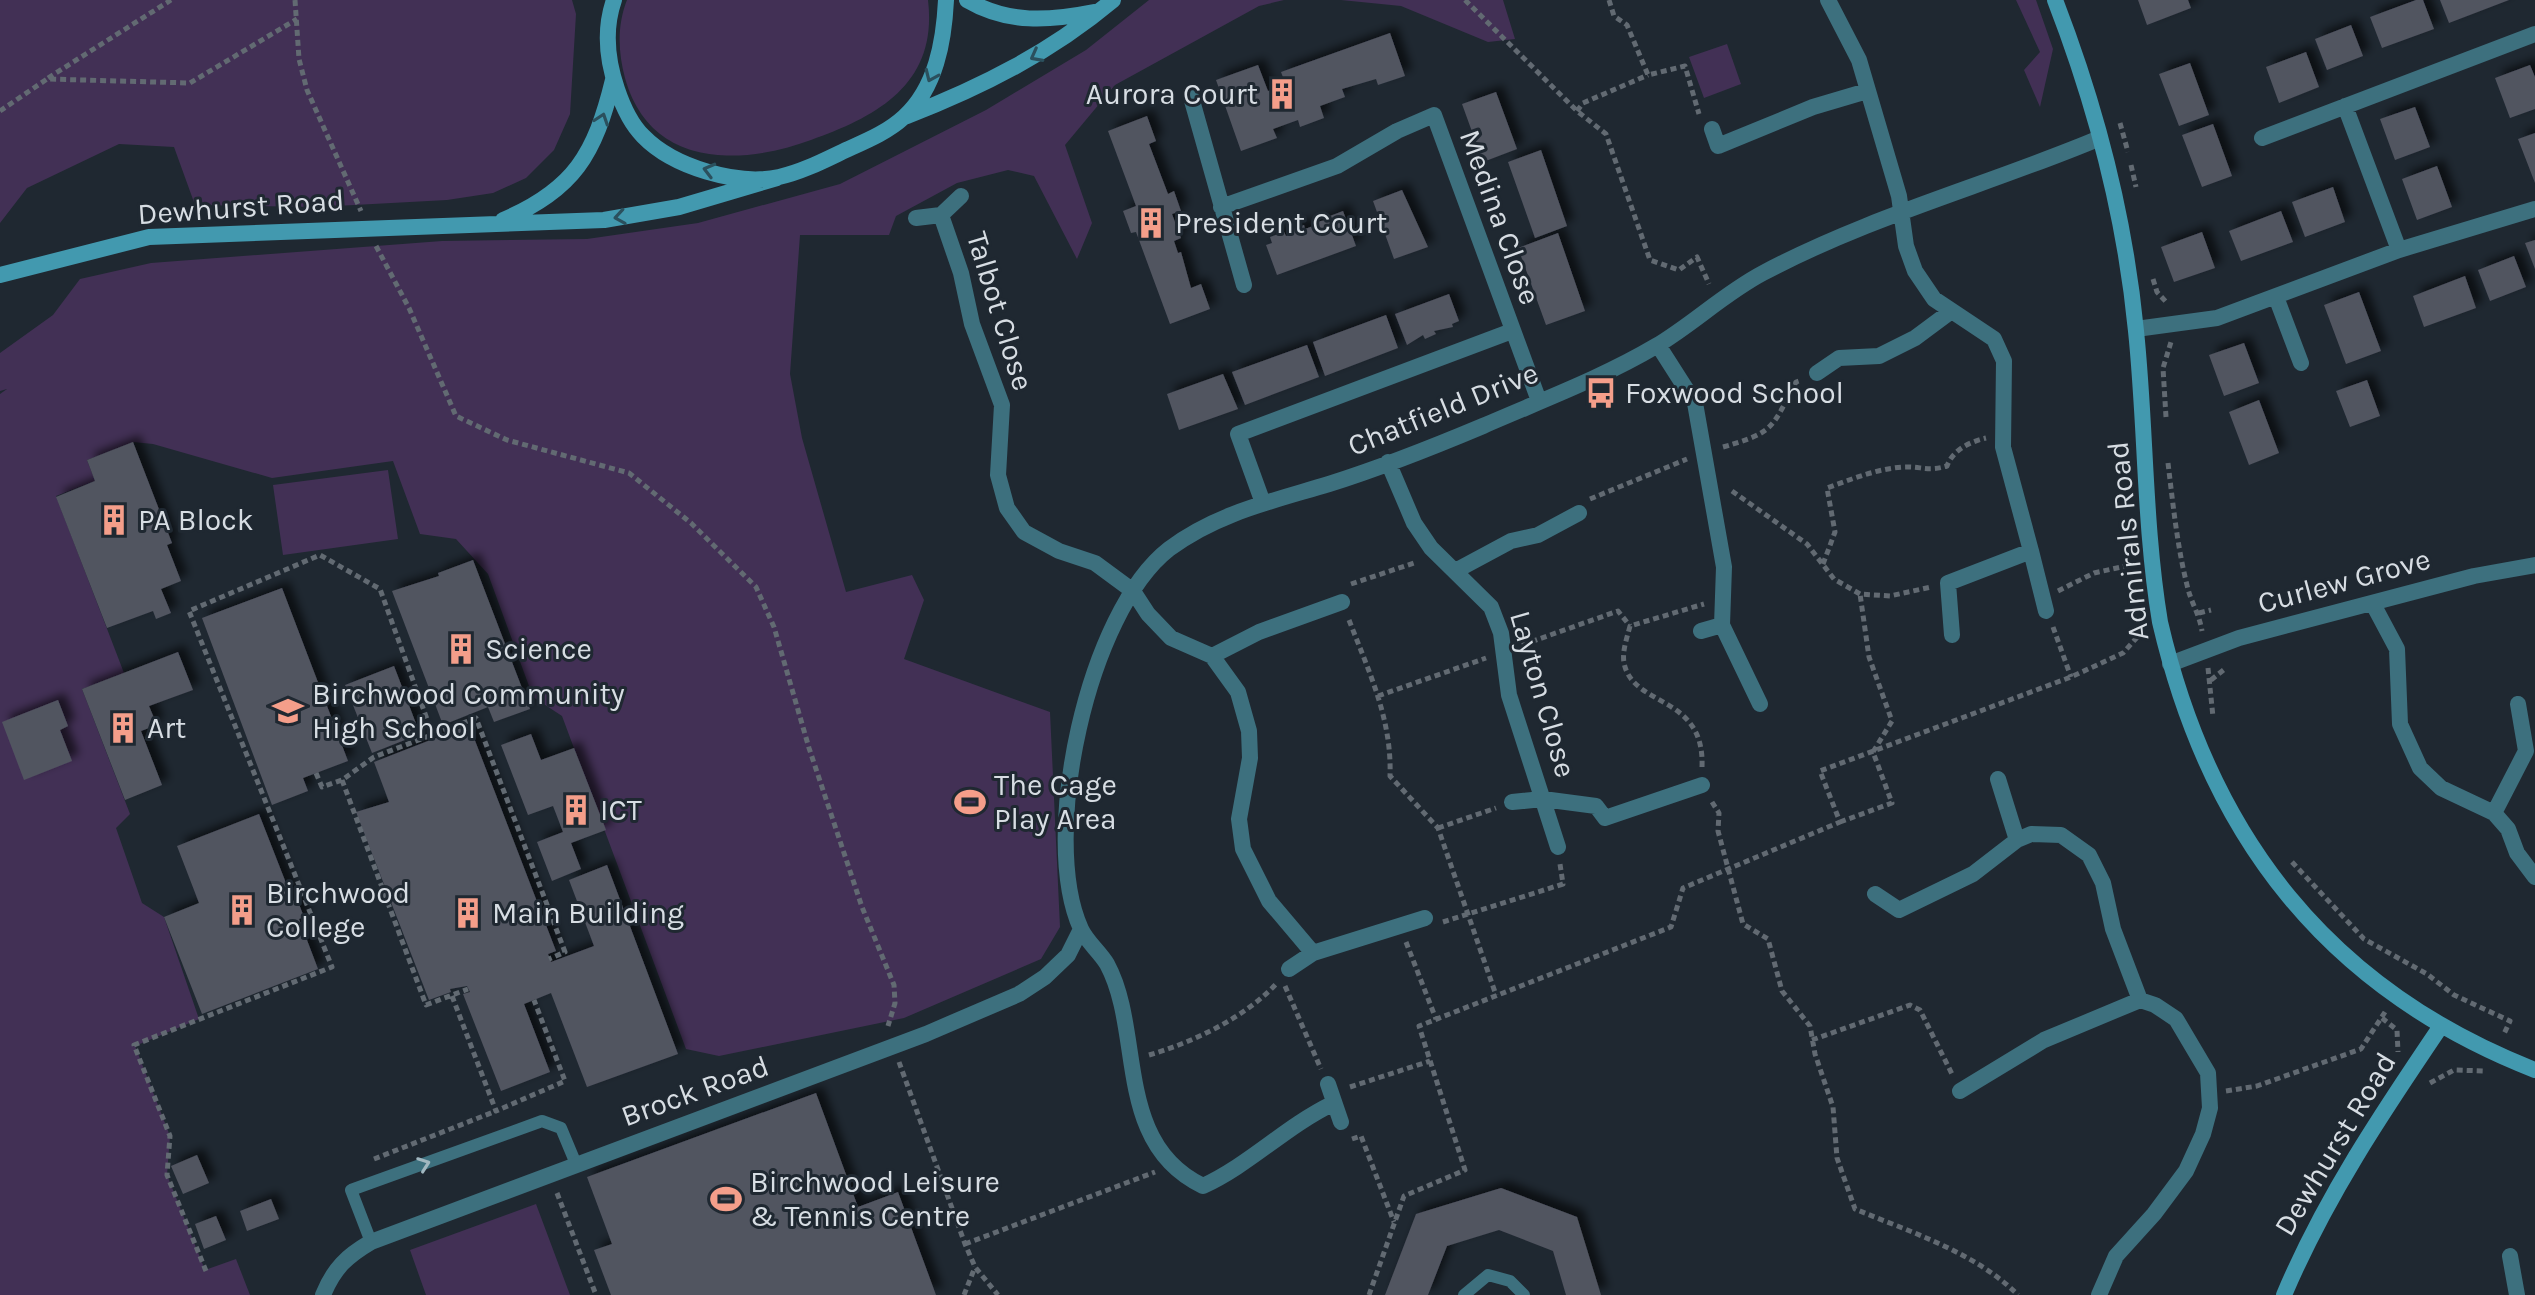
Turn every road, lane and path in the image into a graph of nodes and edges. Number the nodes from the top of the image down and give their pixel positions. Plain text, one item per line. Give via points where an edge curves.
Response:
1 (171, 0) edge
2 (295, 0) edge
3 (614, 0) edge
4 (946, 0) edge
5 (967, 0) edge
6 (1113, 0) edge
7 (1465, 0) edge
8 (1609, 0) edge
9 (1828, 0) edge
10 (2055, 0) edge
11 (1100, 11) junction
12 (297, 19) junction
13 (2535, 34) edge
14 (1648, 75) junction
15 (47, 79) junction
16 (613, 79) junction
17 (1867, 91) junction
18 (1191, 97) dead end
19 (2345, 106) junction
20 (0, 111) edge
21 (1577, 111) junction
22 (905, 116) junction
23 (1712, 129) joint
24 (2100, 138) junction
25 (2262, 138) dead end
26 (338, 162) dead end
27 (777, 178) junction
28 (961, 196) dead end
29 (1221, 207) junction
30 (2535, 209) edge
31 (1901, 210) junction
32 (941, 215) junction
33 (916, 218) dead end
34 (490, 226) junction
35 (2399, 250) junction
36 (384, 264) dead end
37 (0, 275) edge
38 (1244, 285) dead end
39 (2276, 297) junction
40 (1719, 304) junction
41 (1950, 312) junction
42 (2136, 329) junction
43 (1512, 331) junction
44 (1658, 345) junction
45 (2172, 348) dead end
46 (2301, 363) dead end
47 (1817, 373) dead end
48 (1539, 401) junction
49 (2166, 426) dead end
50 (2003, 435) junction
51 (2167, 454) dead end
52 (1388, 462) junction
53 (1706, 473) junction
54 (1263, 503) junction
55 (1579, 513) dead end
56 (2031, 551) junction
57 (1439, 554) junction
58 (2153, 561) junction
59 (1823, 565) junction
60 (2535, 565) edge
61 (1457, 570) junction
62 (1948, 583) junction
63 (1133, 591) junction
64 (1860, 594) junction
65 (1724, 598) junction
66 (1342, 602) junction
67 (2373, 604) junction
68 (2045, 605) junction
69 (2211, 610) dead end
70 (2199, 613) junction
71 (1722, 625) junction
72 (2201, 626) dead end
73 (1701, 631) dead end
74 (2141, 633) dead end
75 (1952, 635) dead end
76 (1212, 656) junction
77 (2170, 664) junction
78 (2226, 668) dead end
79 (2071, 677) junction
80 (1760, 704) dead end
81 (2518, 704) dead end
82 (2216, 726) dead end
83 (432, 733) junction
84 (1873, 752) junction
85 (316, 773) dead end
86 (1998, 779) dead end
87 (342, 780) junction
88 (1702, 785) junction
89 (1543, 799) junction
90 (1512, 802) joint
91 (2494, 813) junction
92 (1840, 822) junction
93 (1438, 828) junction
94 (2017, 840) junction
95 (1558, 847) joint
96 (2290, 859) dead end
97 (1729, 869) junction
98 (2535, 877) edge
99 (1875, 894) dead end
100 (1468, 914) junction
101 (1425, 918) dead end
102 (1400, 926) junction
103 (1081, 929) junction
104 (1313, 953) junction
105 (549, 959) dead end
106 (1289, 969) dead end
107 (468, 989) dead end
108 (1496, 995) junction
109 (452, 996) junction
110 (534, 1000) dead end
111 (2140, 1000) junction
112 (1436, 1019) junction
113 (2510, 1021) dead end
114 (2441, 1026) junction
115 (1812, 1040) junction
116 (893, 1045) junction
117 (1129, 1060) junction
118 (1430, 1061) junction
119 (2394, 1062) dead end
120 (2535, 1070) edge
121 (2487, 1072) dead end
122 (2428, 1085) dead end
123 (1960, 1091) joint
124 (1330, 1094) junction
125 (2209, 1094) junction
126 (496, 1111) junction
127 (1341, 1122) joint
128 (372, 1160) dead end
129 (576, 1164) junction
130 (1175, 1165) junction
131 (555, 1189) dead end
132 (1394, 1224) junction
133 (371, 1242) junction
134 (965, 1244) junction
135 (2510, 1256) dead end
136 (975, 1267) junction
137 (206, 1271) dead end
138 (323, 1295) edge
139 (596, 1295) edge
140 (964, 1295) edge
141 (998, 1295) edge
142 (1369, 1295) edge
143 (1464, 1295) edge
144 (1524, 1295) edge
145 (2018, 1295) edge
146 (2099, 1295) edge
147 (2284, 1295) edge
148 (2517, 1295) edge

1 - 15 path
2 - 12 path
3 - 16 street via 607,44
4 -> 22 street via 934,69
5 - 11 street via 1005,17 1038,20
6 - 11 street
7 - 21 path
8 - 14 path via 1614,16 1627,25
9 - 17 street via 1859,60
10 - 24 street, Admirals Road
11 -> 22 street via 1051,48 967,92
12 - 15 path via 190,83
12 - 26 path via 307,90
13 - 19 street
14 - 21 path via 1583,103
14 - 23 path via 1685,66 1702,123
15 - 20 path
27 -> 16 street via 740,178 671,157 644,137 625,113
34 -> 16 street, Dewhurst Road via 537,206 569,181 592,146
17 - 23 street via 1718,146
17 - 31 street
18 - 29 street
19 - 25 street
19 - 35 street
21 - 40 path via 1606,134 1650,260 1679,270 1697,257
22 - 27 street, Dewhurst Road via 882,134
24 - 31 street, Chatfield Drive via 1979,187
24 - 42 street, Admirals Road via 2122,229
27 -> 34 street, Dewhurst Road via 679,207
28 - 32 street, Talbot Close
29 - 38 street
29 - 43 street, Medina Close via 1337,166 1434,115
30 - 35 street
31 - 40 street, Chatfield Drive via 1761,274
31 - 41 street via 1915,271
32 - 33 street, Talbot Close
32 - 63 street, Talbot Close via 1002,405 998,475 1007,508 1024,532 1095,563
34 - 37 street, Dewhurst Road via 326,227 149,237
35 - 39 street
36 - 116 path via 456,416 507,440 629,473 691,523 756,587 774,627 862,907 894,985 887,1032
39 - 42 street via 2199,322
39 - 46 street
40 - 44 street, Chatfield Drive
41 - 47 street via 1879,356 1839,358
41 - 50 street via 1994,339 2004,361
42 - 58 street, Admirals Road
43 - 48 street, Medina Close
43 - 54 street, Medina Close via 1238,434
44 - 48 street, Chatfield Drive
44 - 53 street via 1695,403
45 - 49 path via 2163,368
48 - 52 street, Chatfield Drive
50 - 56 street
50 - 59 path via 1974,441 1951,455 1947,466 1930,472 1906,466 1827,488 1835,532
51 - 70 path via 2180,554 2191,604
52 - 54 street, Chatfield Drive
52 - 57 street, Layton Close via 1414,523
53 - 59 path via 1807,544
53 - 65 street via 1724,567
54 - 63 street, Chatfield Drive via 1226,515 1167,551
55 - 61 street
56 - 62 street
56 - 68 street
57 - 61 street, Layton Close
57 - 66 path via 1339,589
58 - 68 path via 2094,573
58 - 77 street, Admirals Road
59 - 64 path via 1834,579
60 - 67 street, Curlew Grove
61 - 89 street, Layton Close via 1491,607 1501,633 1509,695
62 - 64 path via 1890,596
62 - 75 street
63 - 76 street, Talbot Close via 1171,638
63 - 103 street, Chatfield Drive via 1092,675 1073,755 1067,848
64 - 84 path via 1869,657 1892,721
65 - 71 street
65 - 88 path via 1630,626 1623,652 1625,667 1641,687 1678,711 1699,734
66 - 76 street via 1259,632
66 - 93 path via 1385,713 1390,776
67 - 77 street, Curlew Grove via 2239,638
67 - 91 street via 2397,649 2400,724 2420,768 2441,788
68 - 79 path
69 - 70 path
70 - 72 path
71 - 73 street
71 - 80 street
74 - 79 path via 2123,653
76 - 104 street via 1238,692 1249,731 1250,758 1239,819 1243,849 1269,901
77 - 114 street, Admirals Road via 2221,795 2279,889 2372,980
78 - 82 path via 2210,677
79 - 84 path
81 - 91 street via 2526,751
83 - 87 path via 374,757
83 - 105 path via 476,718 565,952
83 - 137 path via 380,589 320,555 189,611 332,967 134,1045 170,1136 167,1175
84 - 92 path via 1892,803
84 - 92 path via 1820,771
85 - 87 path via 322,787
86 - 94 street
87 - 109 path via 426,1005
88 - 89 street, Layton Close via 1605,818 1596,806
88 - 97 path via 1719,813 1718,831
89 - 90 street, Layton Close
89 - 95 street, Layton Close
90 - 93 path
91 - 98 street
92 - 97 path
93 - 100 path
94 - 99 street via 1973,874 1899,910
94 - 111 street via 2031,834 2061,835 2089,855
95 - 100 path via 1563,884
96 - 113 path via 2364,939 2454,995
97 - 108 path via 1683,888 1671,927
97 - 115 path via 1743,924 1768,939 1782,991 1810,1026
100 - 108 path
101 - 102 street
102 - 104 street
102 - 112 path
103 - 116 street, Brock Road via 1068,955 1019,994
103 - 117 street via 1107,964 1117,989
104 - 106 street
107 - 109 path
108 - 112 path
109 - 126 path
110 - 126 path via 565,1081
111 - 123 street via 2044,1040
111 - 125 street via 2176,1019 2208,1073
112 - 118 path via 1419,1026
114 - 120 street, Admirals Road
114 - 147 street, Dewhurst Road via 2347,1167 2309,1235
115 - 123 path via 1910,1005 1920,1010
115 - 145 path via 1833,1107 1837,1158 1855,1209 1945,1247 1992,1273
116 - 129 street, Brock Road
116 - 134 path
117 - 124 path via 1180,1046 1262,999 1281,978
117 - 130 street via 1143,1114
118 - 124 path
118 - 132 path via 1465,1170 1404,1196
119 - 125 path via 2399,1036 2382,1018 2361,1049 2257,1086
121 - 122 path via 2454,1070
124 - 127 street
124 - 130 street via 1230,1174 1203,1186
125 - 146 street via 2203,1134 2186,1171 2116,1256
126 - 128 path
127 - 132 path via 1347,1141 1361,1136
129 - 133 street, Brock Road
133 -> 129 lane via 351,1190 542,1121 561,1128
130 - 134 path
131 - 139 path
132 - 142 path
133 - 138 street, Brock Road via 333,1272
134 - 136 path
135 - 148 street
136 - 140 path
136 - 141 path
143 - 144 lane via 1488,1275 1510,1281

